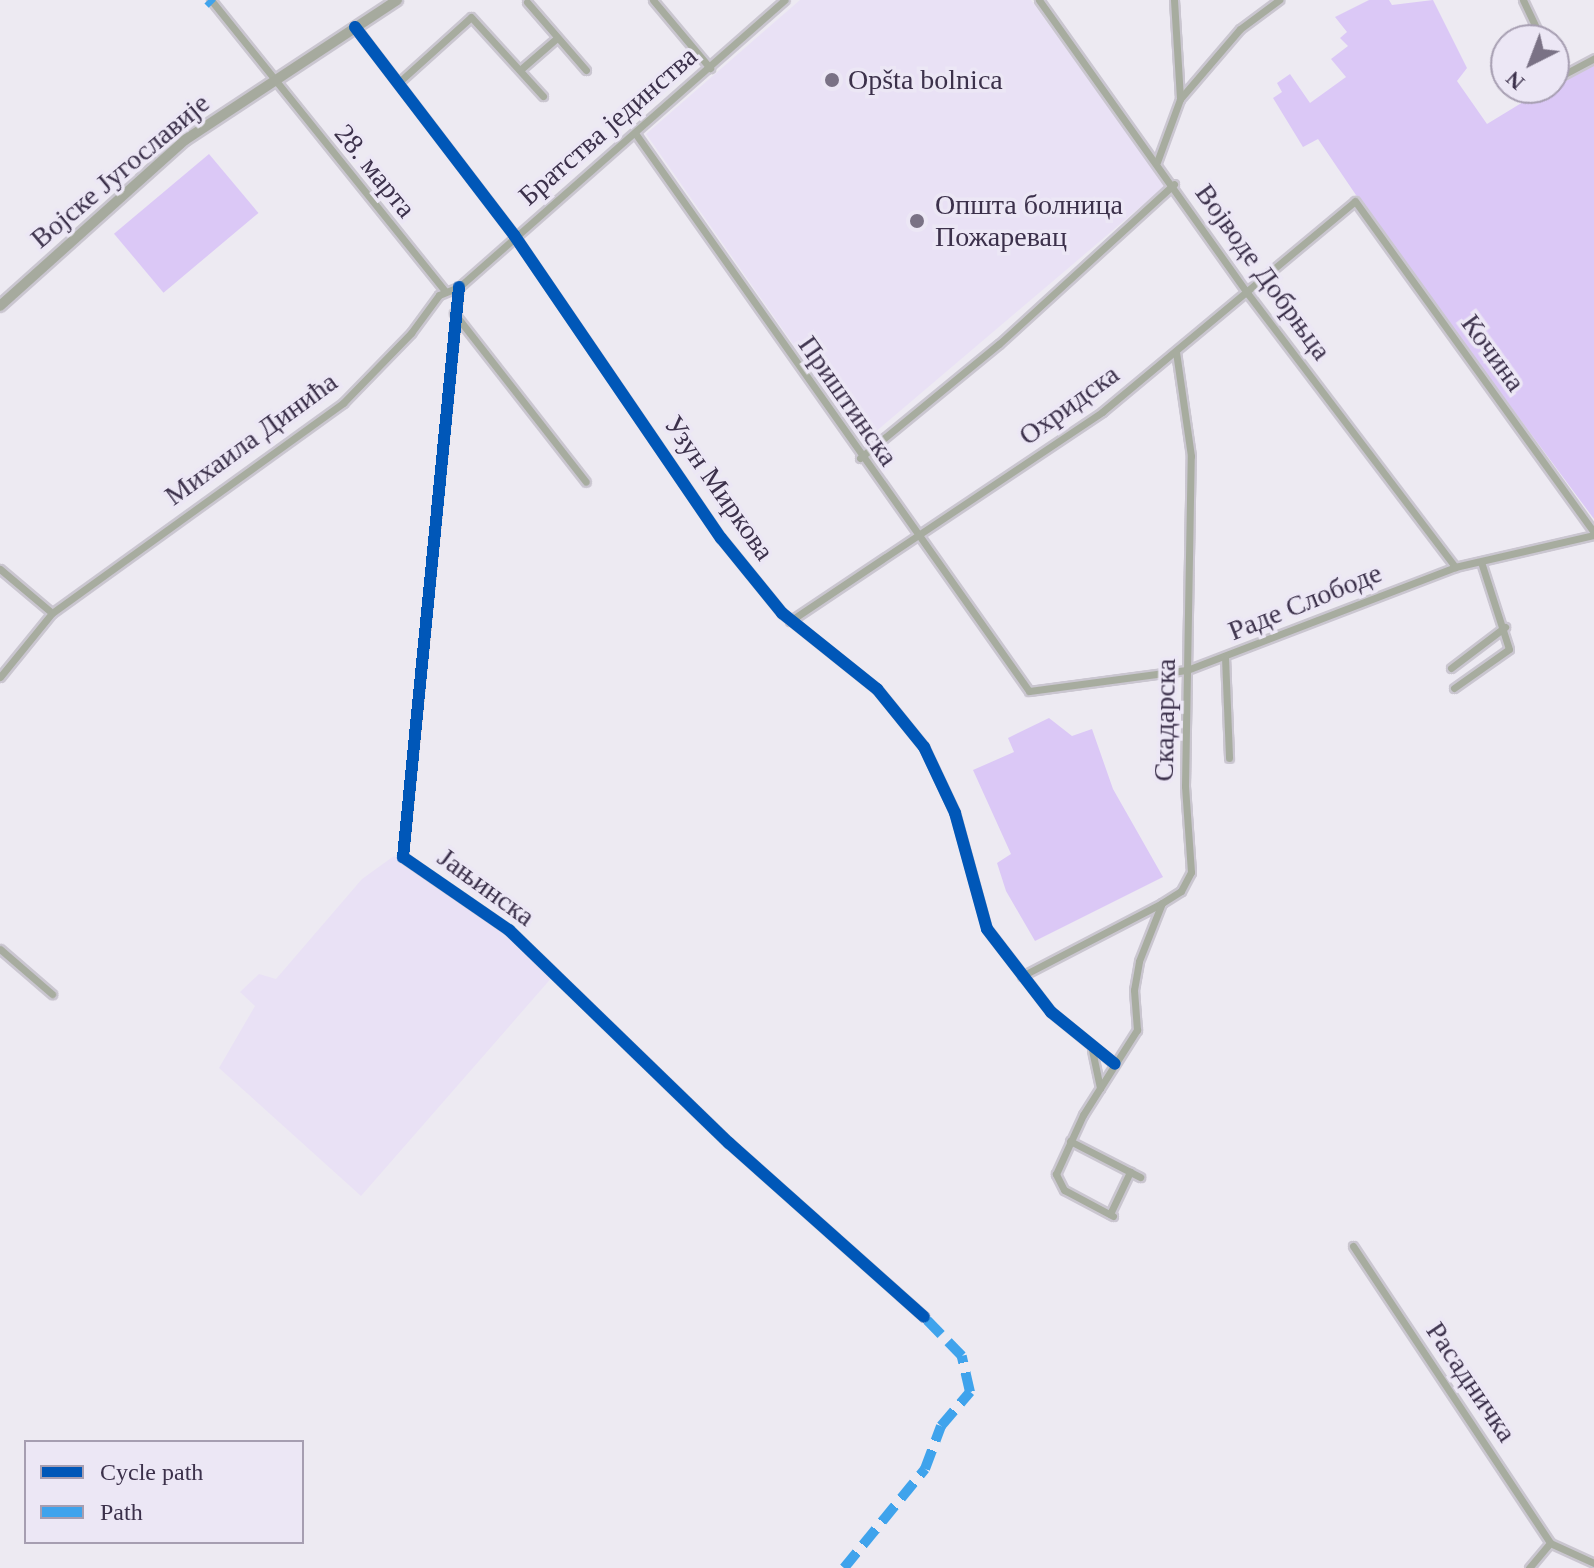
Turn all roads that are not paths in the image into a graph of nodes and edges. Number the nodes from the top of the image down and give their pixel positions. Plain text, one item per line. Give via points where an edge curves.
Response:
1 (211, 0) edge
2 (397, 0) edge
3 (653, 0) edge
4 (785, 0) edge
5 (1039, 0) edge
6 (1174, 0) edge
7 (1279, 0) edge
8 (1523, 0) edge
9 (527, 2) edge
10 (1534, 24) edge
11 (355, 27) junction
12 (557, 38) junction
13 (1594, 58) edge
14 (710, 68) junction
15 (520, 70) junction
16 (586, 70) dead end
17 (1570, 71) edge
18 (272, 80) junction
19 (398, 83) junction
20 (543, 96) dead end
21 (1180, 99) junction
22 (635, 133) junction
23 (1157, 162) junction
24 (1174, 184) junction
25 (1355, 201) joint
26 (514, 235) junction
27 (459, 287) junction
28 (444, 290) junction
29 (1248, 294) junction
30 (0, 306) edge
31 (454, 313) junction
32 (1176, 352) junction
33 (860, 458) junction
34 (586, 482) dead end
35 (1594, 534) edge
36 (915, 535) junction
37 (1481, 562) junction
38 (1455, 567) junction
39 (0, 569) edge
40 (52, 613) junction
41 (790, 621) junction
42 (1505, 627) junction
43 (1225, 657) junction
44 (1451, 668) dead end
45 (1187, 670) junction
46 (1, 675) edge
47 (1454, 688) dead end
48 (1029, 691) joint
49 (1229, 758) dead end
50 (1162, 903) junction
51 (0, 949) edge
52 (1022, 976) junction
53 (52, 994) dead end
54 (1092, 1050) junction
55 (1115, 1064) junction
56 (1100, 1090) junction
57 (1070, 1141) junction
58 (1130, 1172) junction
59 (1140, 1177) dead end
60 (1353, 1246) dead end
61 (924, 1317) dead end
62 (1550, 1543) junction
63 (1594, 1563) edge
64 (1529, 1568) edge

1 - 18 street, 28. марта
2 - 11 main road, Војске Југославије
3 - 14 street
4 - 14 street, Братства јединства
5 - 23 street, Војводе Добрњца
6 - 21 street
7 - 21 street via 1240,29
8 - 10 street
9 - 12 street
11 - 18 main road, Војске Југославије
11 - 19 street, Узун Миркова
12 - 15 street
12 - 16 street
13 - 17 street
14 - 22 street, Братства јединства
15 - 19 street via 471,17
15 - 20 street
18 - 28 street, 28. марта
18 - 30 main road, Војске Југославије via 185,140
19 - 26 street, Узун Миркова
21 - 23 street
22 - 26 street, Братства јединства
22 - 33 street, Приштинска
23 - 24 street, Војводе Добрњца
24 - 29 street, Војводе Добрњца
24 - 33 street via 1010,334
25 - 29 street, Охридска
25 - 35 street, Кочина
26 - 27 street, Братства јединства
26 - 41 street, Узун Миркова via 721,538
27 - 28 street
27 - 31 street, Јањинска
28 - 40 street, Михаила Динића via 411,333 343,403
29 - 32 street, Охридска
29 - 38 street, Војводе Добрњца
31 - 34 street
31 - 61 street, Јањинска via 403,857 509,930 740,1153
32 - 36 street, Охридска via 1102,412
32 - 45 street, Скадарска via 1191,456
33 - 36 street, Приштинска
35 - 37 street, Раде Слободе
36 - 41 street, Охридска
36 - 48 street, Приштинска
37 - 38 street, Раде Слободе
37 - 42 street
38 - 43 street, Раде Слободе
39 - 40 street
40 - 46 street, Михаила Динића
41 - 52 street, Узун Миркова via 877,689 924,747 955,813 987,929
42 - 44 street
42 - 47 street via 1509,649
43 - 45 street, Раде Слободе
43 - 49 street
45 - 48 street, Раде Слободе
45 - 50 street, Скадарска via 1185,786 1191,872 1185,886
50 - 52 street
50 - 55 street, Скадарска via 1135,980 1137,1030
51 - 53 street
52 - 54 street, Узун Миркова
54 - 55 street, Узун Миркова
54 - 56 street
55 - 56 street, Скадарска
56 - 57 street, Скадарска
57 - 58 street
57 - 58 street, Скадарска via 1056,1174 1058,1183 1111,1215
58 - 59 street
60 - 62 street, Расадничка
62 - 63 street
62 - 64 street

